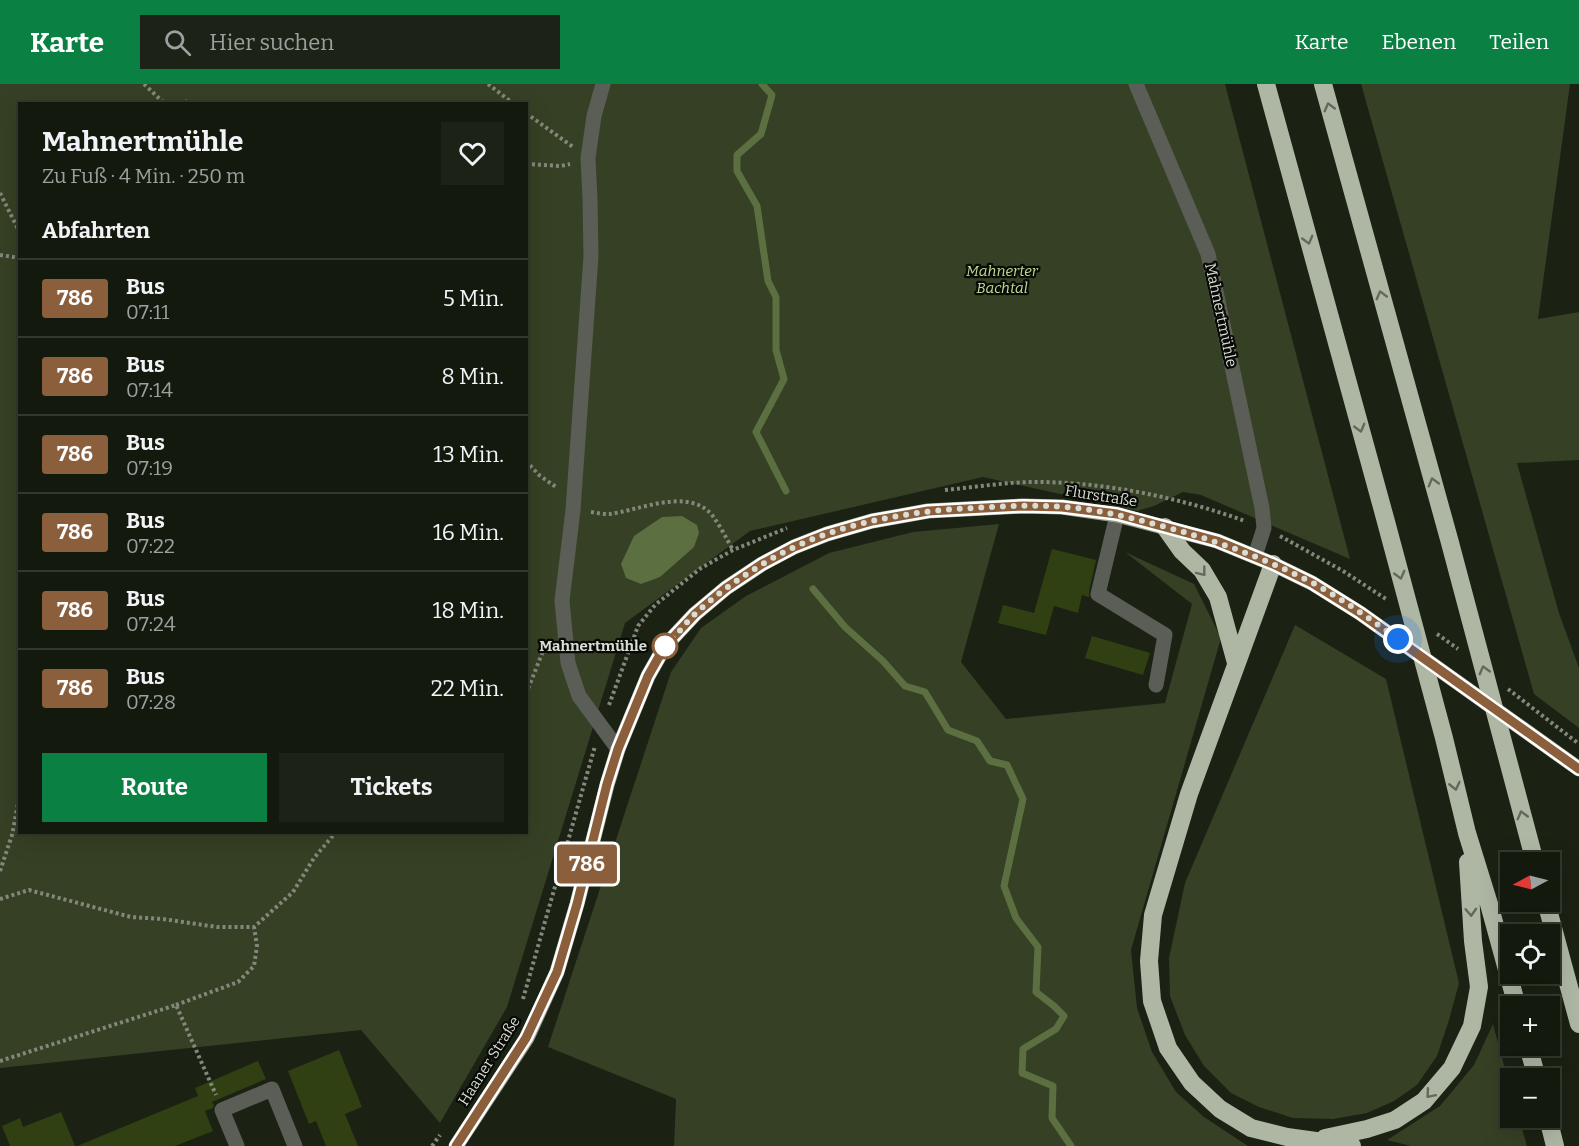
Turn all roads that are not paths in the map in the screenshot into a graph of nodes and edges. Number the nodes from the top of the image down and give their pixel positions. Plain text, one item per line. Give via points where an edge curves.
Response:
1 (603, 84) edge
2 (1136, 84) edge
3 (1266, 84) edge
4 (1323, 84) edge
5 (1117, 514) junction
6 (1165, 527) junction
7 (1254, 556) junction
8 (1273, 564) junction
9 (1236, 663) junction
10 (1156, 685) dead end
11 (618, 749) junction
12 (1579, 769) edge
13 (607, 784) joint
14 (1467, 833) junction
15 (1532, 852) edge
16 (1549, 912) edge
17 (1514, 996) edge
18 (1579, 1023) edge
19 (1551, 1128) edge
20 (1315, 1140) junction
21 (237, 1146) edge
22 (295, 1146) edge
23 (456, 1146) edge
24 (1352, 1146) edge
25 (1556, 1146) edge

1 - 11 street via 588,158 591,256 573,510 562,601 568,663 579,696
2 - 7 street, Mahnertmühle via 1208,254 1262,508 1264,528
3 -> 14 highway
15 -> 4 highway
5 - 6 main road, Flurstraße
5 - 10 street via 1098,594 1166,634
5 - 11 main road, Flurstraße via 1071,507 1023,506 928,511 872,521 794,547 726,588 665,646 648,676
6 - 7 main road, Flurstraße
6 -> 9 highway via 1202,570 1218,597
7 - 8 main road, Flurstraße
8 - 9 highway
8 - 12 main road, Flurstraße via 1360,613
9 - 20 highway via 1189,794 1153,915 1149,961 1152,1002 1168,1048 1192,1083 1220,1109 1251,1128
11 - 13 main road, Flurstraße
13 - 23 main road, Haaner Straße via 557,972 526,1038
14 - 17 highway
14 -> 20 highway via 1479,987 1472,1026 1452,1068 1424,1101 1395,1120
16 - 18 highway
19 - 25 highway
20 - 24 highway
21 - 22 street via 222,1110 272,1089

